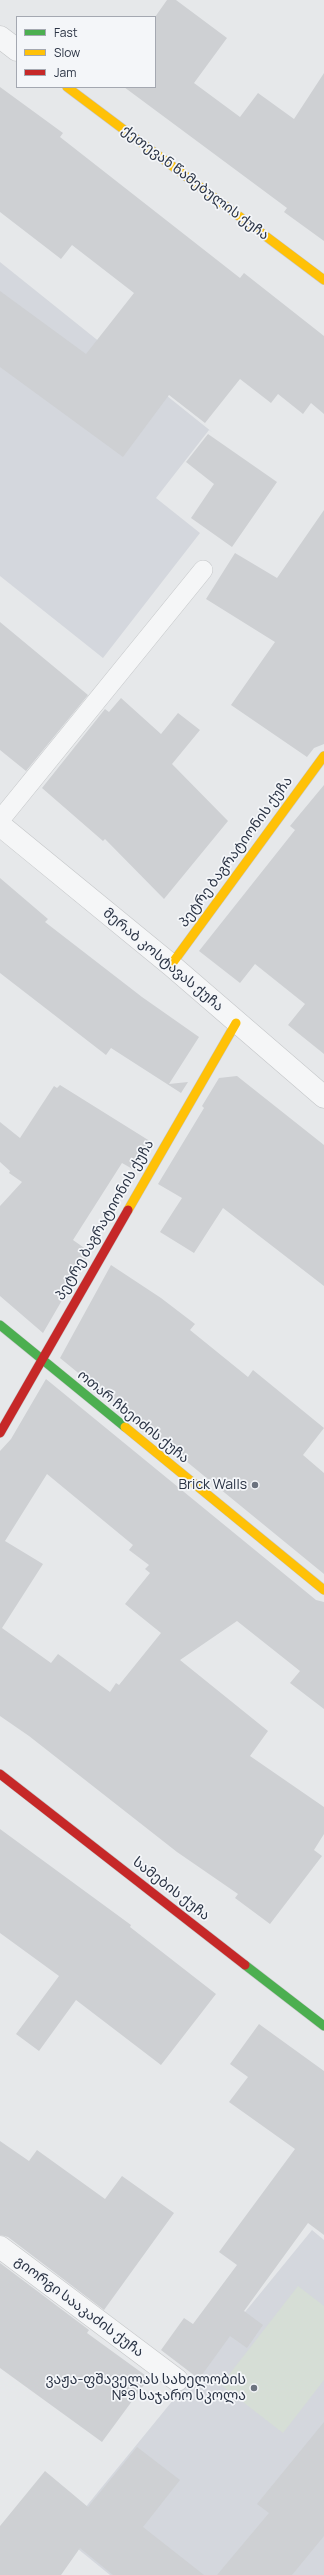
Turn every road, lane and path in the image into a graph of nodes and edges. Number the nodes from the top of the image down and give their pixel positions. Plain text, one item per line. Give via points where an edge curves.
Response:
1 (0, 37) edge
2 (16, 49) edge
3 (68, 88) edge
4 (324, 280) edge
5 (203, 570) dead end
6 (324, 758) edge
7 (0, 820) edge
8 (0, 825) edge
9 (171, 965) junction
10 (236, 1023) junction
11 (324, 1097) edge
12 (0, 1325) edge
13 (41, 1360) junction
14 (0, 1433) edge
15 (324, 1590) edge
16 (0, 1774) edge
17 (324, 2026) edge
18 (0, 2247) edge
19 (177, 2380) dead end

1 - 2 street
3 - 4 street, ქეთევან წამებულის ქუჩა
5 - 7 lane
6 - 9 street, პეტრე ბაგრატიონის ქუჩა
8 - 9 street, მერაბ კოსტავას ქუჩა
9 - 10 street, მერაბ კოსტავას ქუჩა
10 - 11 street, მერაბ კოსტავას ქუჩა
10 - 13 street, პეტრე ბაგრატიონის ქუჩა
12 - 13 street, ოთარ ჩხეიძის ქუჩა
13 - 14 street, პეტრე ბაგრატიონის ქუჩა
13 - 15 street, ოთარ ჩხეიძის ქუჩა
16 - 17 street, სამების ქუჩა
18 - 19 street, გიორგი სააკაძის ქუჩა

